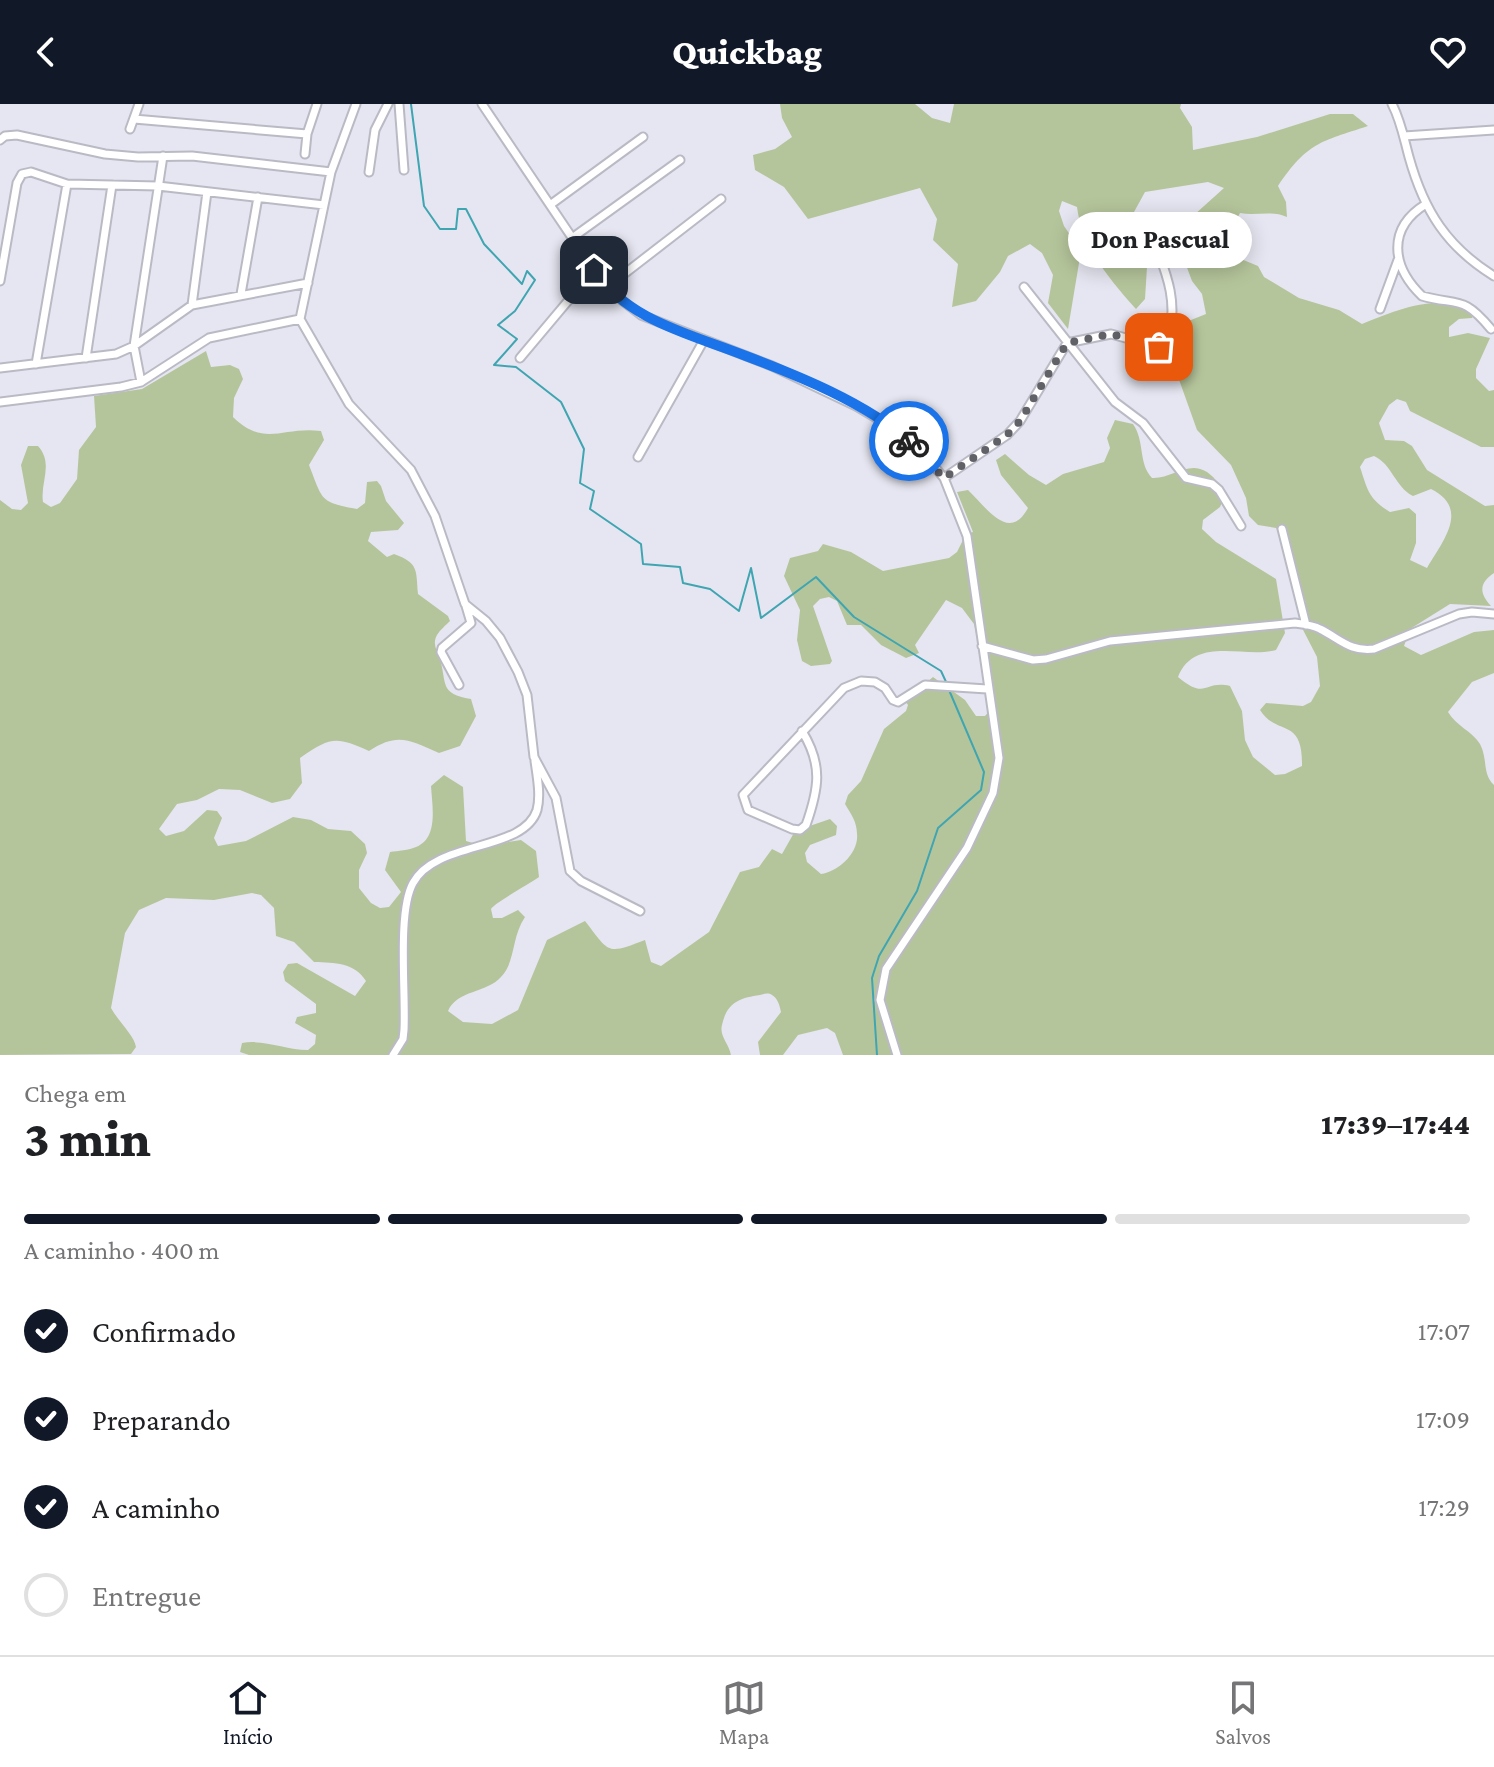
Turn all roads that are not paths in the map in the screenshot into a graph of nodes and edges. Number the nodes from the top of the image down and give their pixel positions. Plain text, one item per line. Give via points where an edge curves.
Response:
1 (139, 104) edge
2 (317, 104) edge
3 (356, 104) edge
4 (388, 104) edge
5 (399, 104) edge
6 (482, 104) edge
7 (1392, 104) edge
8 (134, 119) junction
9 (130, 129) dead end
10 (1494, 130) edge
11 (307, 134) junction
12 (1404, 136) junction
13 (643, 137) dead end
14 (0, 140) edge
15 (305, 154) dead end
16 (163, 156) junction
17 (680, 160) dead end
18 (404, 170) dead end
19 (331, 172) junction
20 (369, 172) dead end
21 (67, 184) junction
22 (112, 185) junction
23 (158, 186) junction
24 (207, 192) junction
25 (258, 197) junction
26 (721, 199) dead end
27 (1426, 204) junction
28 (324, 205) junction
29 (550, 205) junction
30 (1162, 224) dead end
31 (572, 238) junction
32 (1398, 260) junction
33 (594, 270) junction
34 (1494, 276) edge
35 (0, 281) edge
36 (308, 283) junction
37 (1024, 287) dead end
38 (606, 288) junction
39 (241, 294) junction
40 (192, 305) junction
41 (1380, 309) dead end
42 (300, 319) junction
43 (1491, 329) dead end
44 (704, 340) junction
45 (1067, 343) junction
46 (134, 346) junction
47 (86, 358) junction
48 (520, 358) dead end
49 (36, 364) junction
50 (0, 368) edge
51 (141, 382) junction
52 (0, 402) edge
53 (638, 457) dead end
54 (944, 478) junction
55 (1241, 526) dead end
56 (1282, 529) dead end
57 (465, 604) junction
58 (1494, 614) edge
59 (1306, 625) junction
60 (982, 646) junction
61 (459, 685) dead end
62 (987, 689) junction
63 (802, 731) junction
64 (534, 757) junction
65 (640, 911) dead end
66 (393, 1055) edge
67 (897, 1055) edge

1 - 8 street
2 - 11 street
3 - 19 street
4 - 20 street via 375,130
5 - 18 street
6 - 29 street
7 - 12 street
8 - 9 street
8 - 11 street
10 - 12 street
11 - 15 street
12 - 27 street
13 - 29 street
14 - 16 street via 17,135 105,154
16 - 19 street
16 - 23 street
17 - 31 street
19 - 28 street
21 - 22 street
21 - 35 street via 22,174
21 - 49 street
22 - 23 street
22 - 47 street
23 - 24 street
23 - 46 street
24 - 25 street
24 - 40 street
25 - 28 street
25 - 39 street
26 - 38 street
27 - 32 street via 1403,223
27 - 34 street via 1451,243
28 - 36 street
29 - 31 street
30 - 45 street via 1154,241 1170,280 1173,311 1166,342 1150,346 1111,334
31 - 33 street
32 - 41 street
32 - 43 street via 1422,296 1462,303
33 - 38 street
33 - 48 street
36 - 39 street
36 - 42 street
37 - 45 street
38 - 44 street via 641,315
39 - 40 street
40 - 46 street
42 - 51 street via 209,338
42 - 57 street via 349,404 396,451 424,491
44 - 53 street
44 - 54 street via 856,406 895,429
45 - 54 street via 1020,421
45 - 55 street via 1115,402 1143,423 1186,478 1219,490
46 - 47 street
46 - 51 street
47 - 49 street
49 - 50 street
51 - 52 street
54 - 60 street via 967,536
56 - 59 street
57 - 61 street via 471,623 441,652
57 - 64 street via 500,638 518,672 527,695
58 - 59 street via 1459,614 1361,651
59 - 60 street via 1110,641 1033,660
60 - 62 street
62 - 63 street via 925,685 898,702 875,682 861,681 844,688
62 - 67 street via 999,758 993,793 967,848 881,984 880,1000
63 - 63 street via 743,795 748,810 800,830 806,825 818,764
64 - 65 street via 556,798 570,871
64 - 66 street via 538,798 531,821 505,838 428,866 413,883 406,927 403,1039

